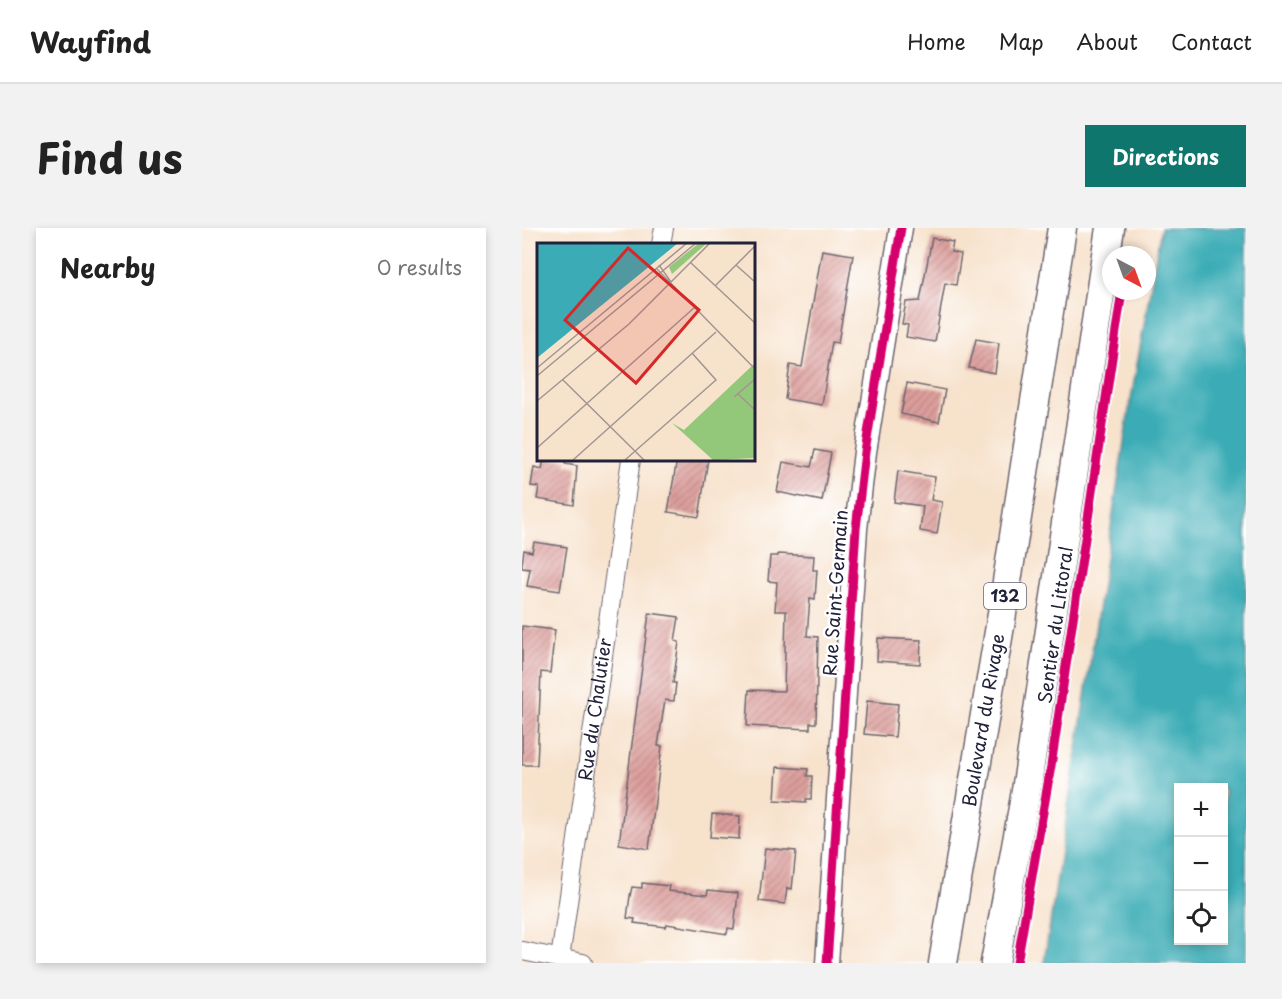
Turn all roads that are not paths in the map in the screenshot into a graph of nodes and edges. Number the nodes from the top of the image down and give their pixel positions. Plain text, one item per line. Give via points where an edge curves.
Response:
1 (664, 228) edge
2 (901, 228) edge
3 (1062, 228) edge
4 (1110, 228) edge
5 (662, 243) edge
6 (631, 460) edge
7 (522, 951) edge
8 (560, 959) junction
9 (583, 963) edge
10 (826, 963) edge
11 (943, 963) edge
12 (995, 963) edge

1 - 5 street
2 - 10 street, Rue Saint-Germain via 856,529
3 - 11 main road, Boulevard du Rivage / 132
4 - 12 main road via 1026,791
6 - 8 street, Rue du Chalutier
7 - 8 street
8 - 9 street

